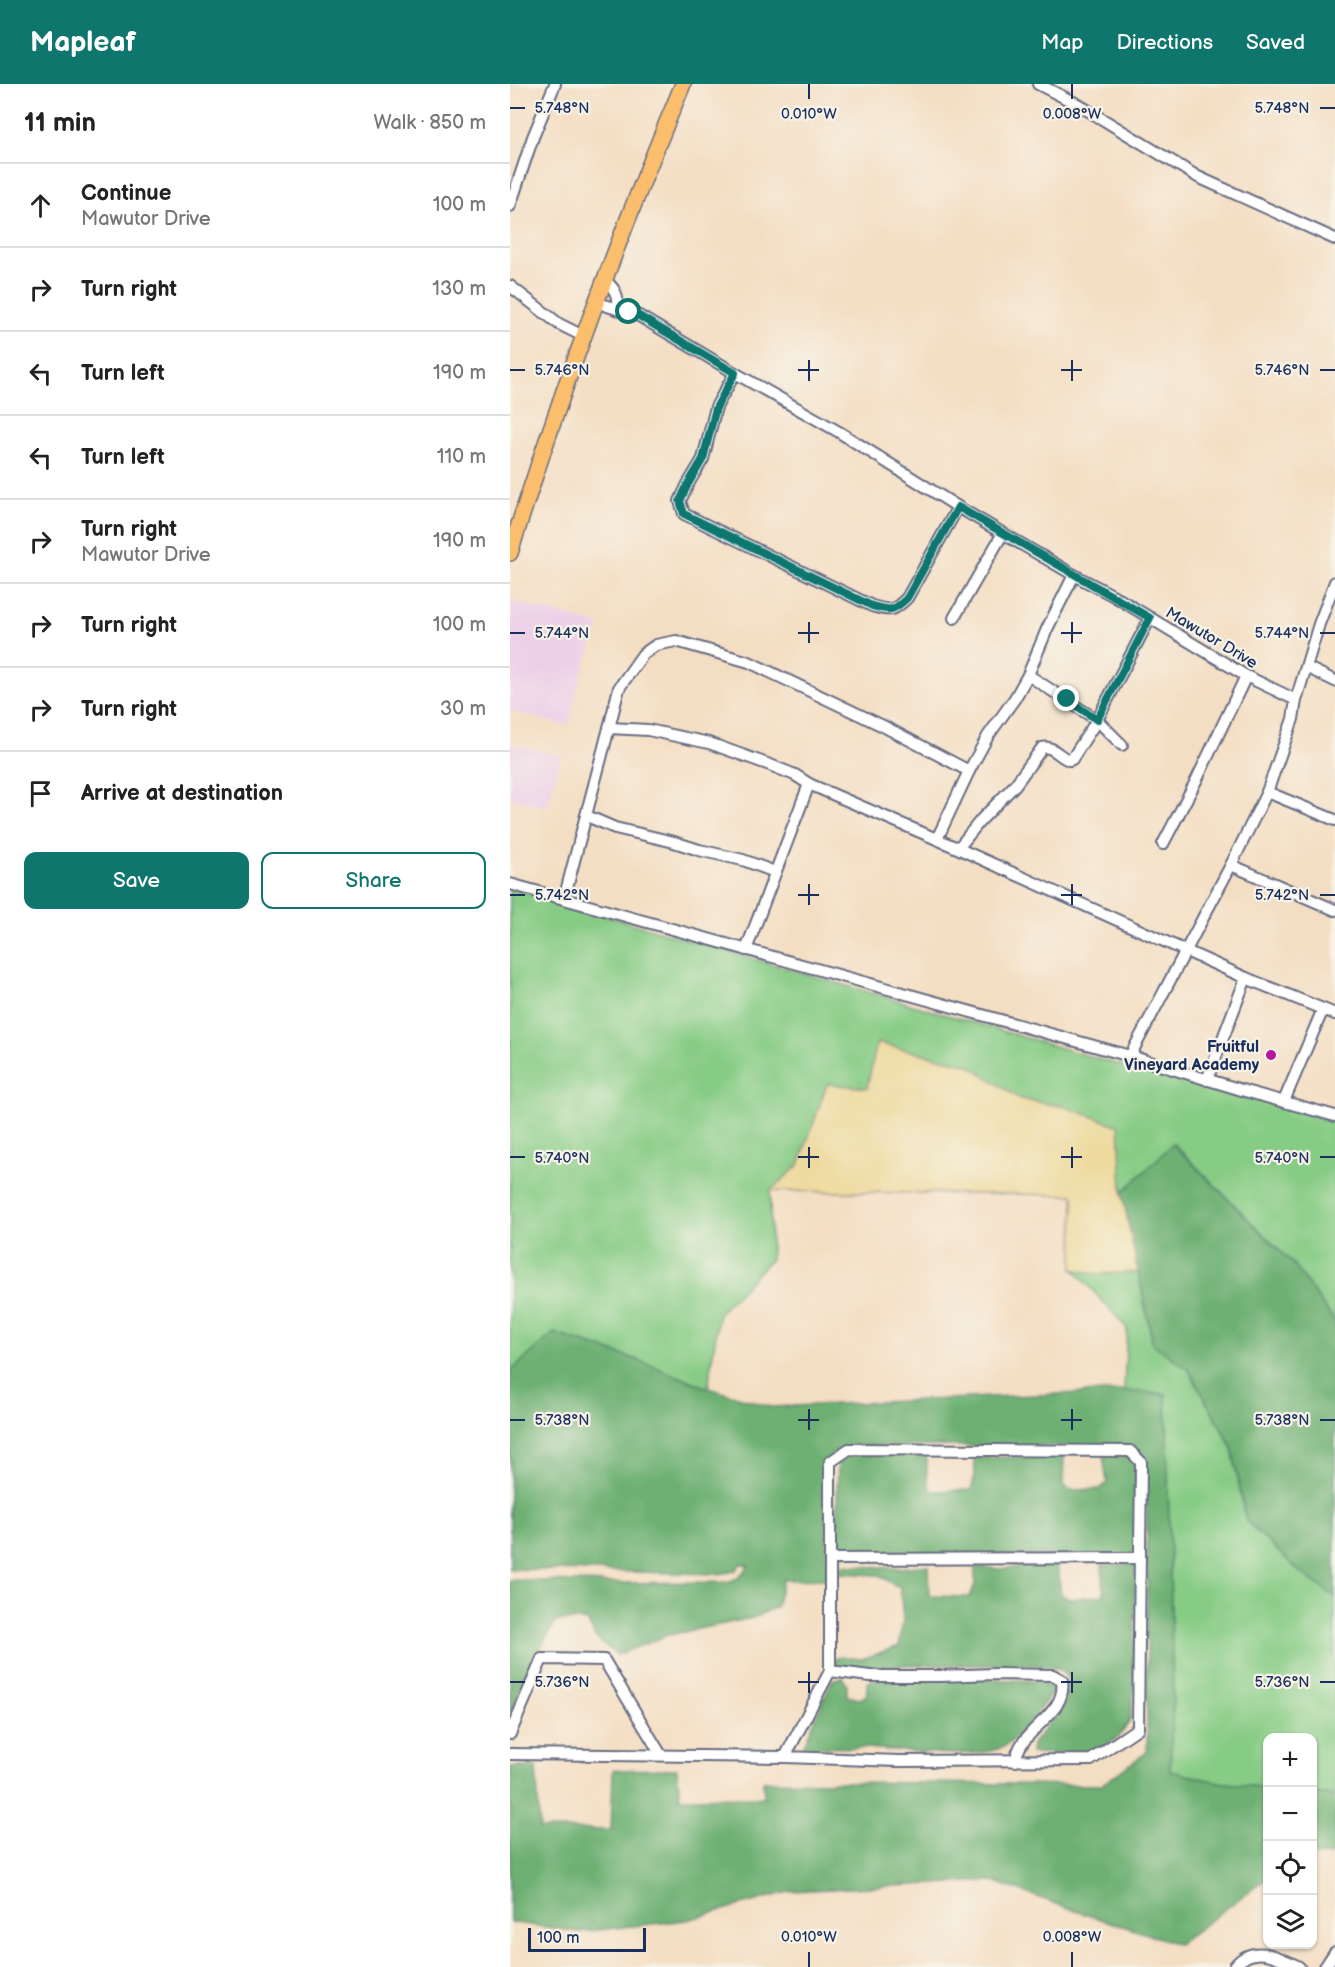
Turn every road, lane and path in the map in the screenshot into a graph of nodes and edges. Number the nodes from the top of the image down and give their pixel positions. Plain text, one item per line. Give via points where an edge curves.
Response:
1 (555, 84) edge
2 (682, 84) edge
3 (1038, 84) edge
4 (510, 206) edge
5 (1335, 239) edge
6 (603, 279) junction
7 (510, 286) edge
8 (595, 302) junction
9 (617, 309) junction
10 (583, 336) junction
11 (735, 373) junction
12 (958, 507) junction
13 (1003, 533) junction
14 (510, 553) edge
15 (1074, 575) junction
16 (1335, 582) edge
17 (1332, 602) edge
18 (954, 618) dead end
19 (1150, 618) junction
20 (1306, 667) junction
21 (1028, 675) junction
22 (1246, 676) junction
23 (1335, 681) edge
24 (1296, 700) junction
25 (1097, 720) junction
26 (609, 728) junction
27 (1122, 745) dead end
28 (969, 771) junction
29 (809, 783) junction
30 (1267, 792) junction
31 (587, 816) junction
32 (1335, 820) edge
33 (937, 839) junction
34 (1163, 844) dead end
35 (956, 847) junction
36 (1231, 865) junction
37 (775, 872) junction
38 (510, 884) edge
39 (564, 899) junction
40 (1335, 910) edge
41 (747, 950) junction
42 (1185, 951) junction
43 (1246, 978) junction
44 (1323, 1009) junction
45 (1335, 1014) edge
46 (1130, 1056) junction
47 (1207, 1080) junction
48 (1284, 1101) junction
49 (1335, 1116) edge
50 (1140, 1557) junction
51 (830, 1559) junction
52 (830, 1671) junction
53 (510, 1734) edge
54 (510, 1754) edge
55 (661, 1755) junction
56 (785, 1756) junction
57 (1015, 1761) junction
58 (1335, 1952) edge
59 (1234, 1967) edge
60 (1299, 1967) edge
61 (1325, 1967) edge

1 - 4 street
2 - 6 highway
3 - 5 street via 1198,177
6 - 8 highway
6 - 9 street via 617,295
7 - 10 street via 559,324
8 - 9 street, Mawutor Drive
8 - 10 highway
9 - 11 street, Mawutor Drive via 639,316
10 - 14 highway
11 - 12 street, Mawutor Drive
11 - 12 street via 716,408 703,459 680,501 684,514 872,606 891,610 907,598
12 - 13 street, Mawutor Drive
13 - 15 street, Mawutor Drive
13 - 18 street
15 - 19 street, Mawutor Drive
15 - 21 street
16 - 17 street
17 - 20 street via 1318,624
19 - 22 street, Mawutor Drive
19 - 25 street
20 - 23 street
20 - 24 street
21 - 25 street
21 - 28 street
22 - 24 street, Mawutor Drive
22 - 34 street
24 - 30 street
25 - 27 street
25 - 35 street via 1072,759 1046,746 1042,748 1015,785
26 - 28 street via 619,688 643,654 656,645 676,641 749,662
26 - 29 street via 648,730 709,743
26 - 31 street
28 - 33 street
29 - 33 street
29 - 37 street
30 - 32 street
30 - 36 street
31 - 37 street via 615,828 743,860
31 - 39 street
33 - 35 street
35 - 42 street
36 - 40 street
36 - 42 street
37 - 41 street
38 - 39 street
39 - 41 street
41 - 46 street
42 - 43 street
42 - 46 street
43 - 44 street
43 - 47 street
44 - 45 street
44 - 48 street
46 - 47 street
47 - 48 street
48 - 49 street
50 - 51 street
50 - 51 street via 1141,1462 1130,1451 849,1449 830,1462
50 - 57 street via 1138,1728 1091,1760
51 - 52 street
52 - 56 street
52 - 57 street via 870,1676 1053,1675 1062,1680 1061,1701 1020,1746
53 - 55 street via 542,1659 604,1660
54 - 55 street
55 - 56 street
56 - 57 street
58 - 61 street
59 - 60 street via 1246,1955 1256,1954 1278,1957

